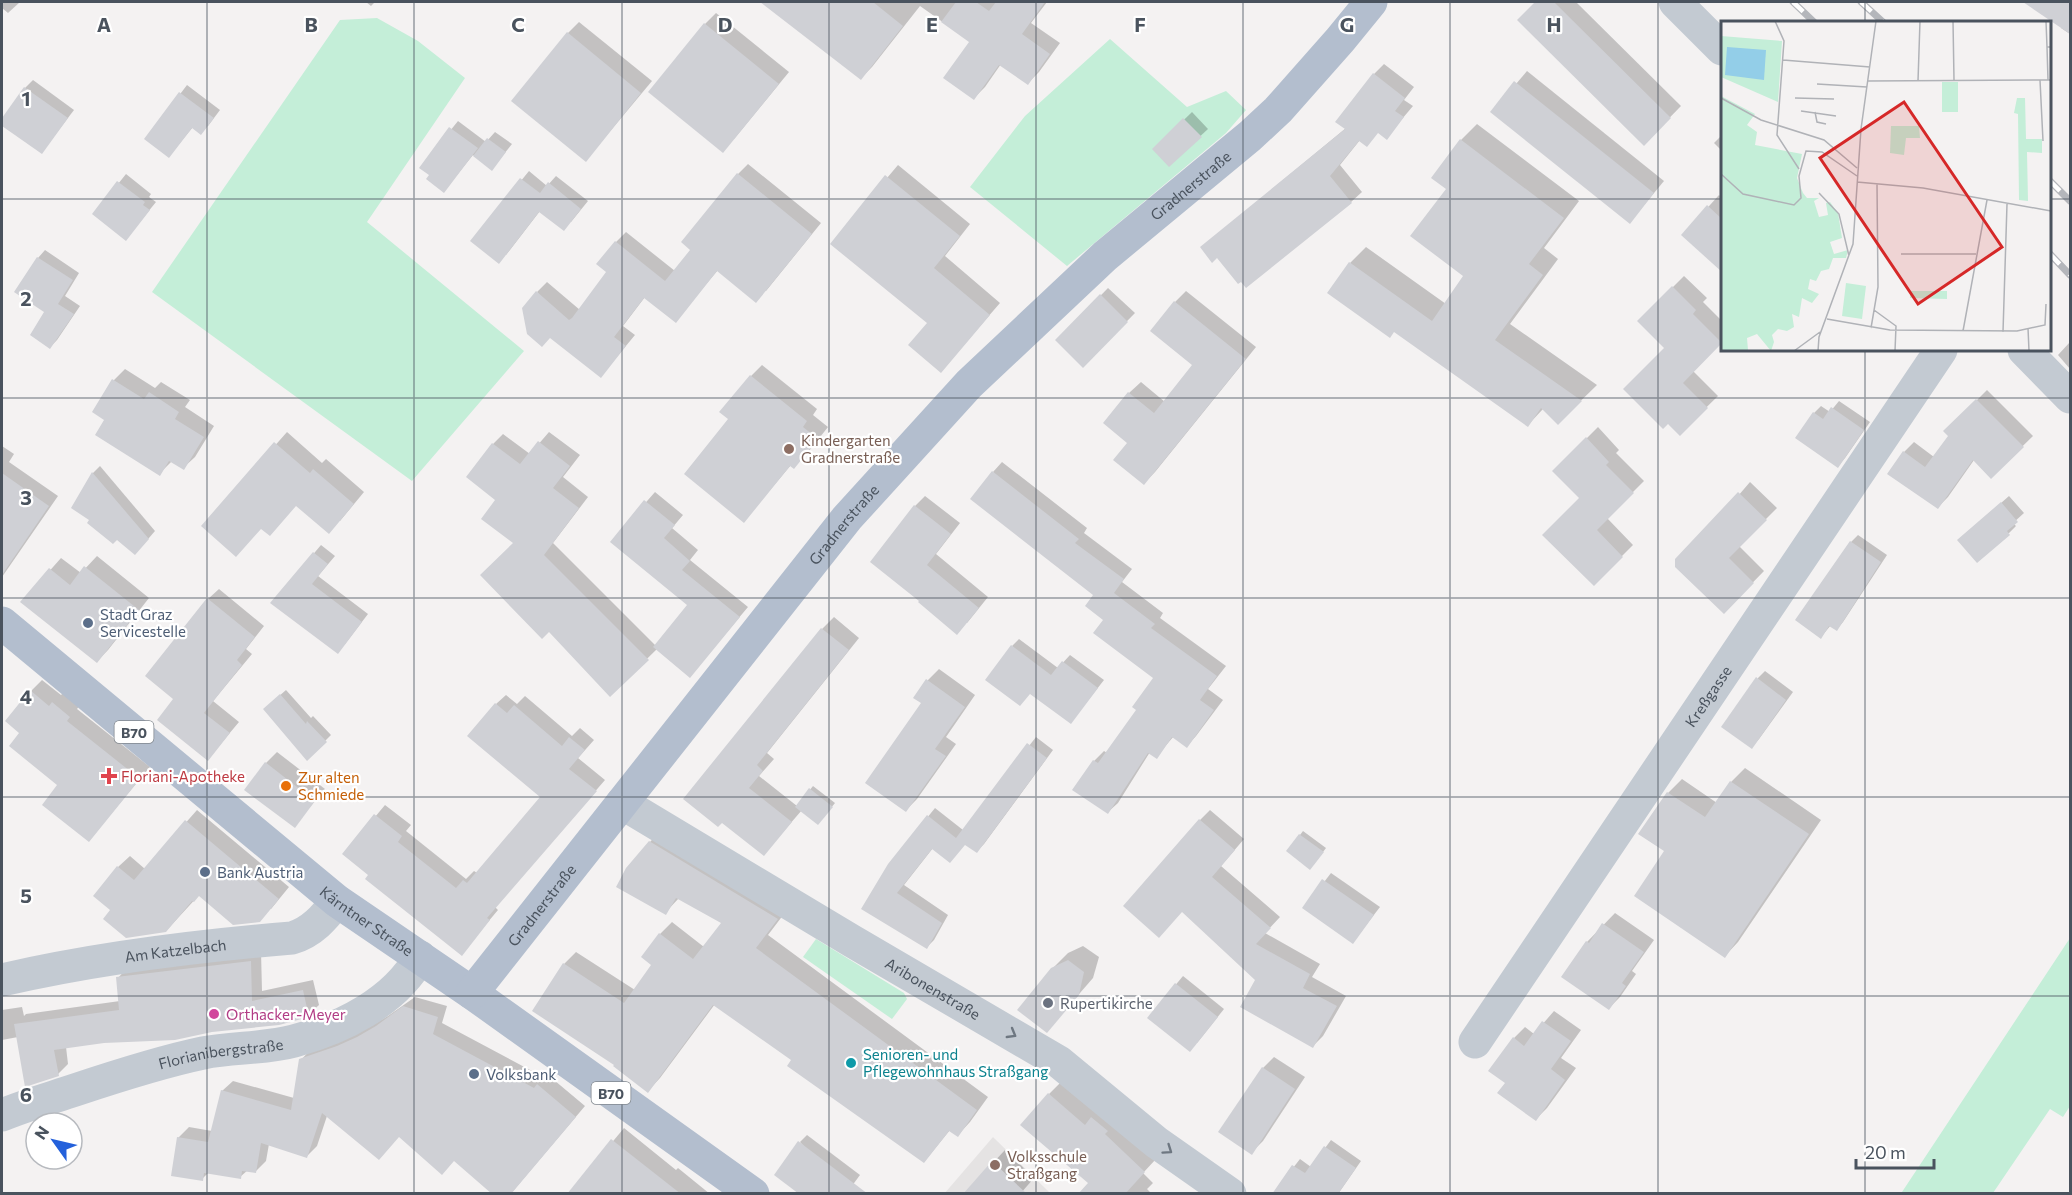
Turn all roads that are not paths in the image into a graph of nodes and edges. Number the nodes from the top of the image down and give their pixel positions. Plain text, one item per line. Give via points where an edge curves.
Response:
1 (1371, 2) edge
2 (1675, 2) edge
3 (1721, 48) edge
4 (1940, 351) edge
5 (2025, 351) edge
6 (2070, 397) edge
7 (2, 623) edge
8 (622, 802) junction
9 (336, 901) junction
10 (420, 957) junction
11 (2, 980) edge
12 (472, 993) junction
13 (1475, 1042) dead end
14 (2, 1115) edge
15 (753, 1194) edge
16 (1230, 1194) edge

1 - 8 main road, Gradnerstraße via 1278,110 1105,256 962,391 847,518
2 - 3 street
4 - 13 street, Kreßgasse
5 - 6 street
7 - 9 main road, Kärntner Straße / B70
8 - 12 main road, Gradnerstraße
8 -> 16 street, Aribonenstraße via 1059,1062 1156,1142
9 - 10 main road, Kärntner Straße / B70
9 - 11 street, Am Katzelbach via 306,934 292,938 122,957
10 - 12 main road, Kärntner Straße / B70
10 - 14 street, Florianibergstraße via 401,984 384,998 363,1013 321,1031 293,1041 204,1053 118,1076
12 - 15 main road, Kärntner Straße / B70

